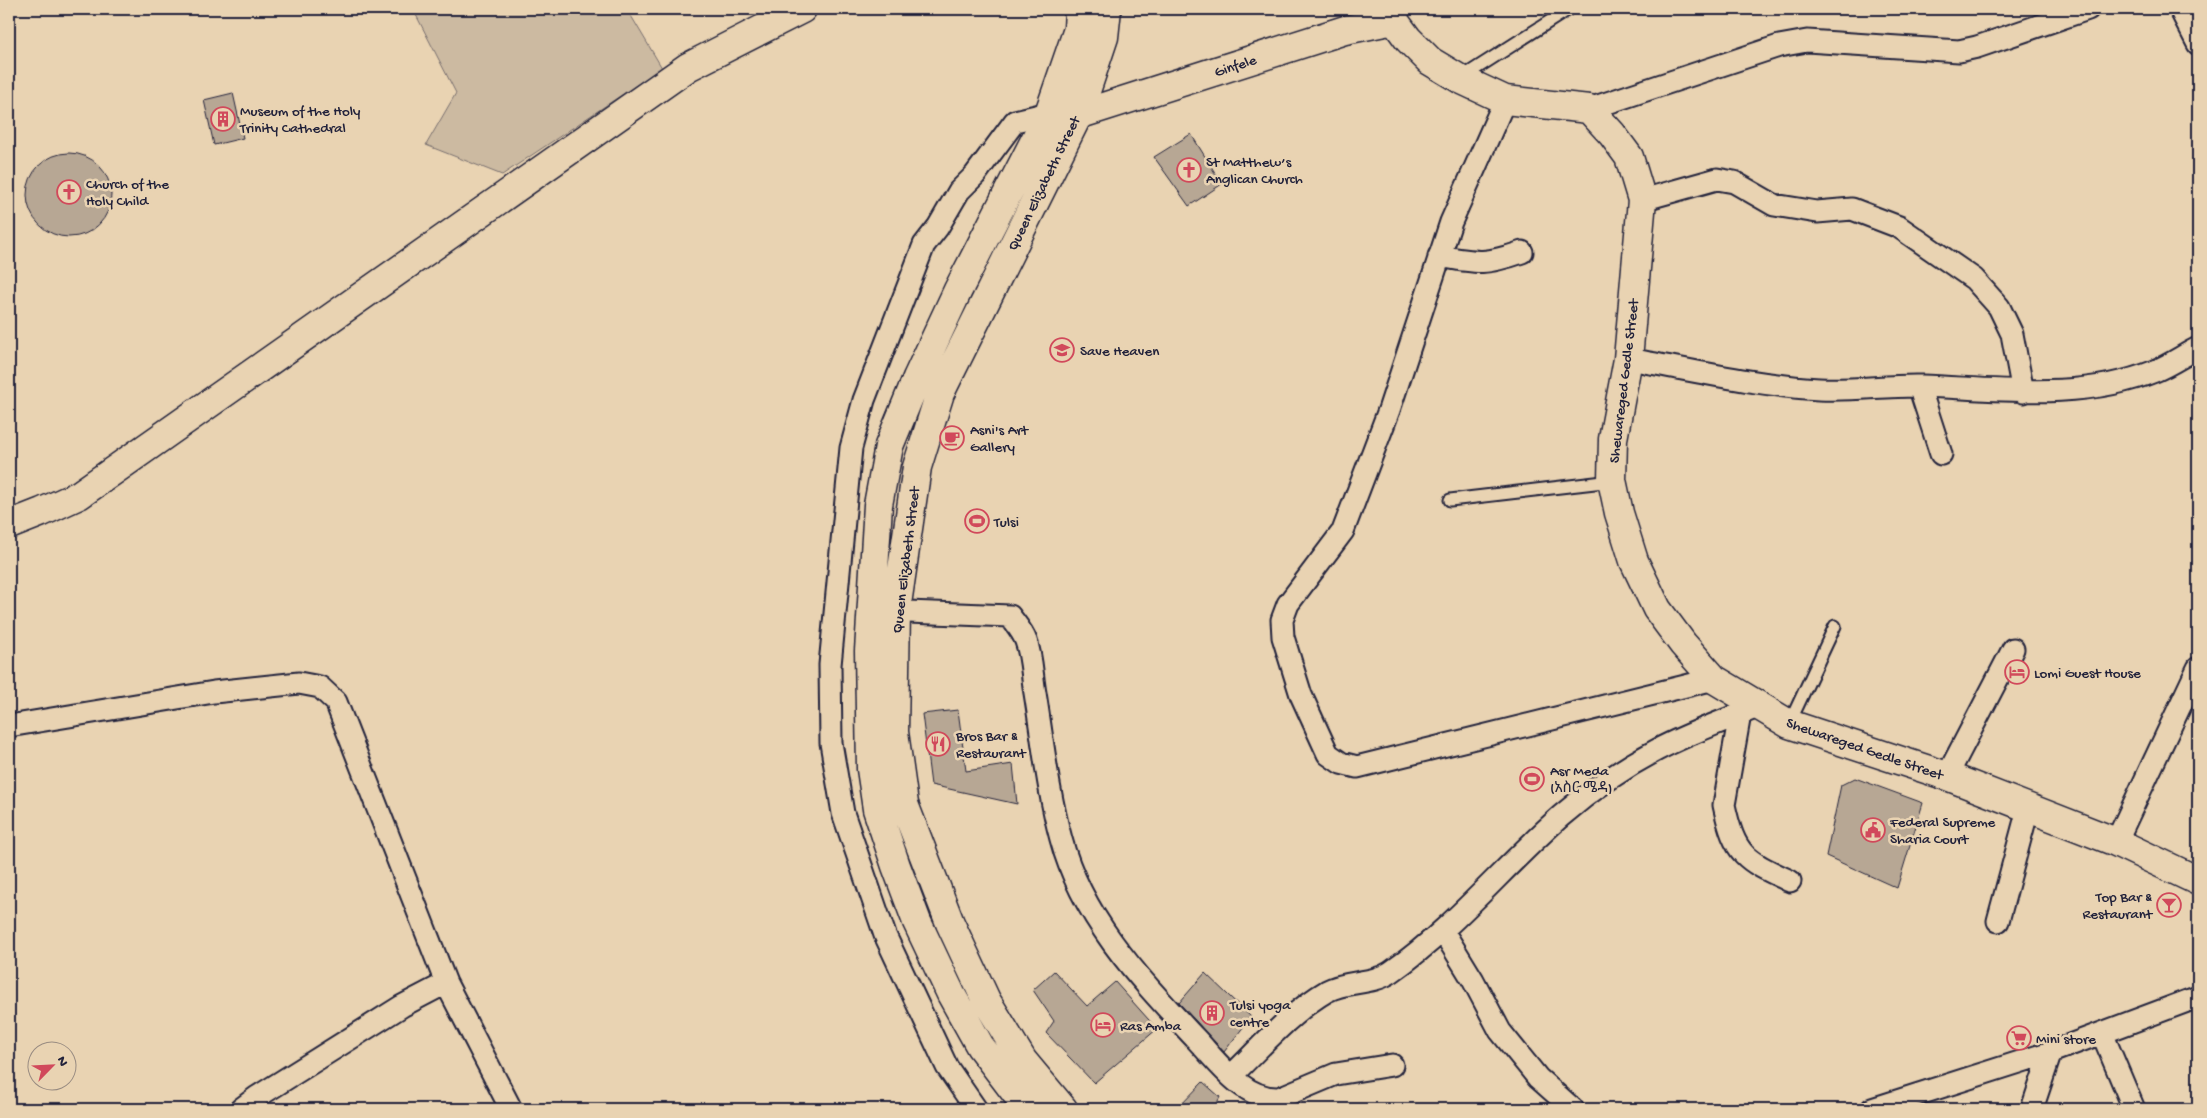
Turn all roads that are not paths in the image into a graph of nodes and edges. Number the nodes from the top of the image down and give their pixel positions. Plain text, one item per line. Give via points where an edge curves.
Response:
1 (802, 9) edge
2 (1107, 9) edge
3 (1568, 9) edge
4 (2088, 9) edge
5 (2180, 9) edge
6 (1394, 14) edge
7 (1079, 19) edge
8 (2198, 44) edge
9 (1460, 79) junction
10 (1505, 100) junction
11 (1589, 109) junction
12 (1049, 113) junction
13 (1078, 115) junction
14 (1642, 200) junction
15 (1522, 252) dead end
16 (1440, 256) junction
17 (2198, 348) edge
18 (1628, 359) junction
19 (1919, 386) junction
20 (2023, 392) junction
21 (1941, 454) dead end
22 (1612, 480) junction
23 (1450, 500) dead end
24 (9, 525) edge
25 (884, 611) junction
26 (1835, 626) dead end
27 (2013, 649) dead end
28 (2198, 668) edge
29 (1714, 679) junction
30 (1749, 710) junction
31 (1789, 724) junction
32 (9, 726) edge
33 (1947, 776) junction
34 (2028, 809) junction
35 (2116, 842) junction
36 (1790, 881) dead end
37 (2198, 881) edge
38 (1998, 921) dead end
39 (1443, 931) junction
40 (446, 983) junction
41 (2198, 997) edge
42 (2102, 1033) junction
43 (2051, 1052) junction
44 (1392, 1065) dead end
45 (1231, 1076) junction
46 (241, 1109) edge
47 (511, 1109) edge
48 (976, 1109) edge
49 (1028, 1109) edge
50 (1063, 1109) edge
51 (1573, 1109) edge
52 (1872, 1109) edge
53 (2032, 1109) edge
54 (2134, 1109) edge

1 - 24 street via 688,68 78,495
2 - 13 street, Queen Elizabeth Street via 1104,38
3 - 9 lane
4 - 11 street via 1959,51 1808,42 1779,46
5 - 8 street
6 - 9 street via 1408,39 1430,61
6 - 13 street, Ginfele
7 - 12 street, Queen Elizabeth Street
9 - 10 street
10 - 11 street
10 - 16 street via 1450,222
11 - 14 street, Shewareged Gedle Street via 1629,157
12 - 13 street
12 - 25 street, Queen Elizabeth Street via 958,290 889,446 878,504
12 - 48 street via 1014,121 959,192 920,254 864,400 851,448 830,665 831,744 842,813 858,863 884,935 909,990 947,1067
13 - 25 street, Queen Elizabeth Street via 940,393 916,467
14 - 18 street, Shewareged Gedle Street
14 - 20 street via 1717,179 1734,182 1774,205 1817,212 1852,209 1899,227 1974,279 1998,307 2012,334
15 - 16 street via 1480,263
16 - 29 street via 1389,410 1343,531 1288,604 1282,620 1283,637 1301,695 1328,754 1357,768
17 - 20 street via 2155,371 2112,383
18 - 19 street via 1765,383 1820,389
18 - 22 street, Shewareged Gedle Street via 1613,439
19 - 20 street
19 - 21 street
22 - 23 lane
22 - 29 street, Shewareged Gedle Street via 1634,561 1657,609
25 - 45 street via 1010,616 1026,640 1052,795 1072,872 1091,910 1128,964
25 - 49 street, Queen Elizabeth Street via 869,651 871,769 878,809 917,922 951,994 980,1046
25 - 50 street, Queen Elizabeth Street via 894,732 904,804 950,923 986,1000 1024,1061
26 - 31 lane
27 - 33 street
28 - 35 street
29 - 30 street, Shewareged Gedle Street
30 - 31 street, Shewareged Gedle Street
30 - 36 street via 1724,805 1726,817 1742,855 1753,864
30 - 39 street via 1657,750 1602,785 1561,816
31 - 33 street, Shewareged Gedle Street
32 - 40 street via 214,692 299,683 320,687 336,702
33 - 34 street, Shewareged Gedle Street
34 - 35 street, Shewareged Gedle Street
34 - 38 street
35 - 37 street, Shewareged Gedle Street
39 - 45 street via 1390,973 1328,991 1302,1009
39 - 51 street via 1500,1031 1538,1078
40 - 46 street via 402,1006
40 - 47 street
41 - 42 street
42 - 43 street
42 - 54 street
43 - 52 street
43 - 53 street
44 - 45 street via 1336,1074 1279,1098 1254,1093

